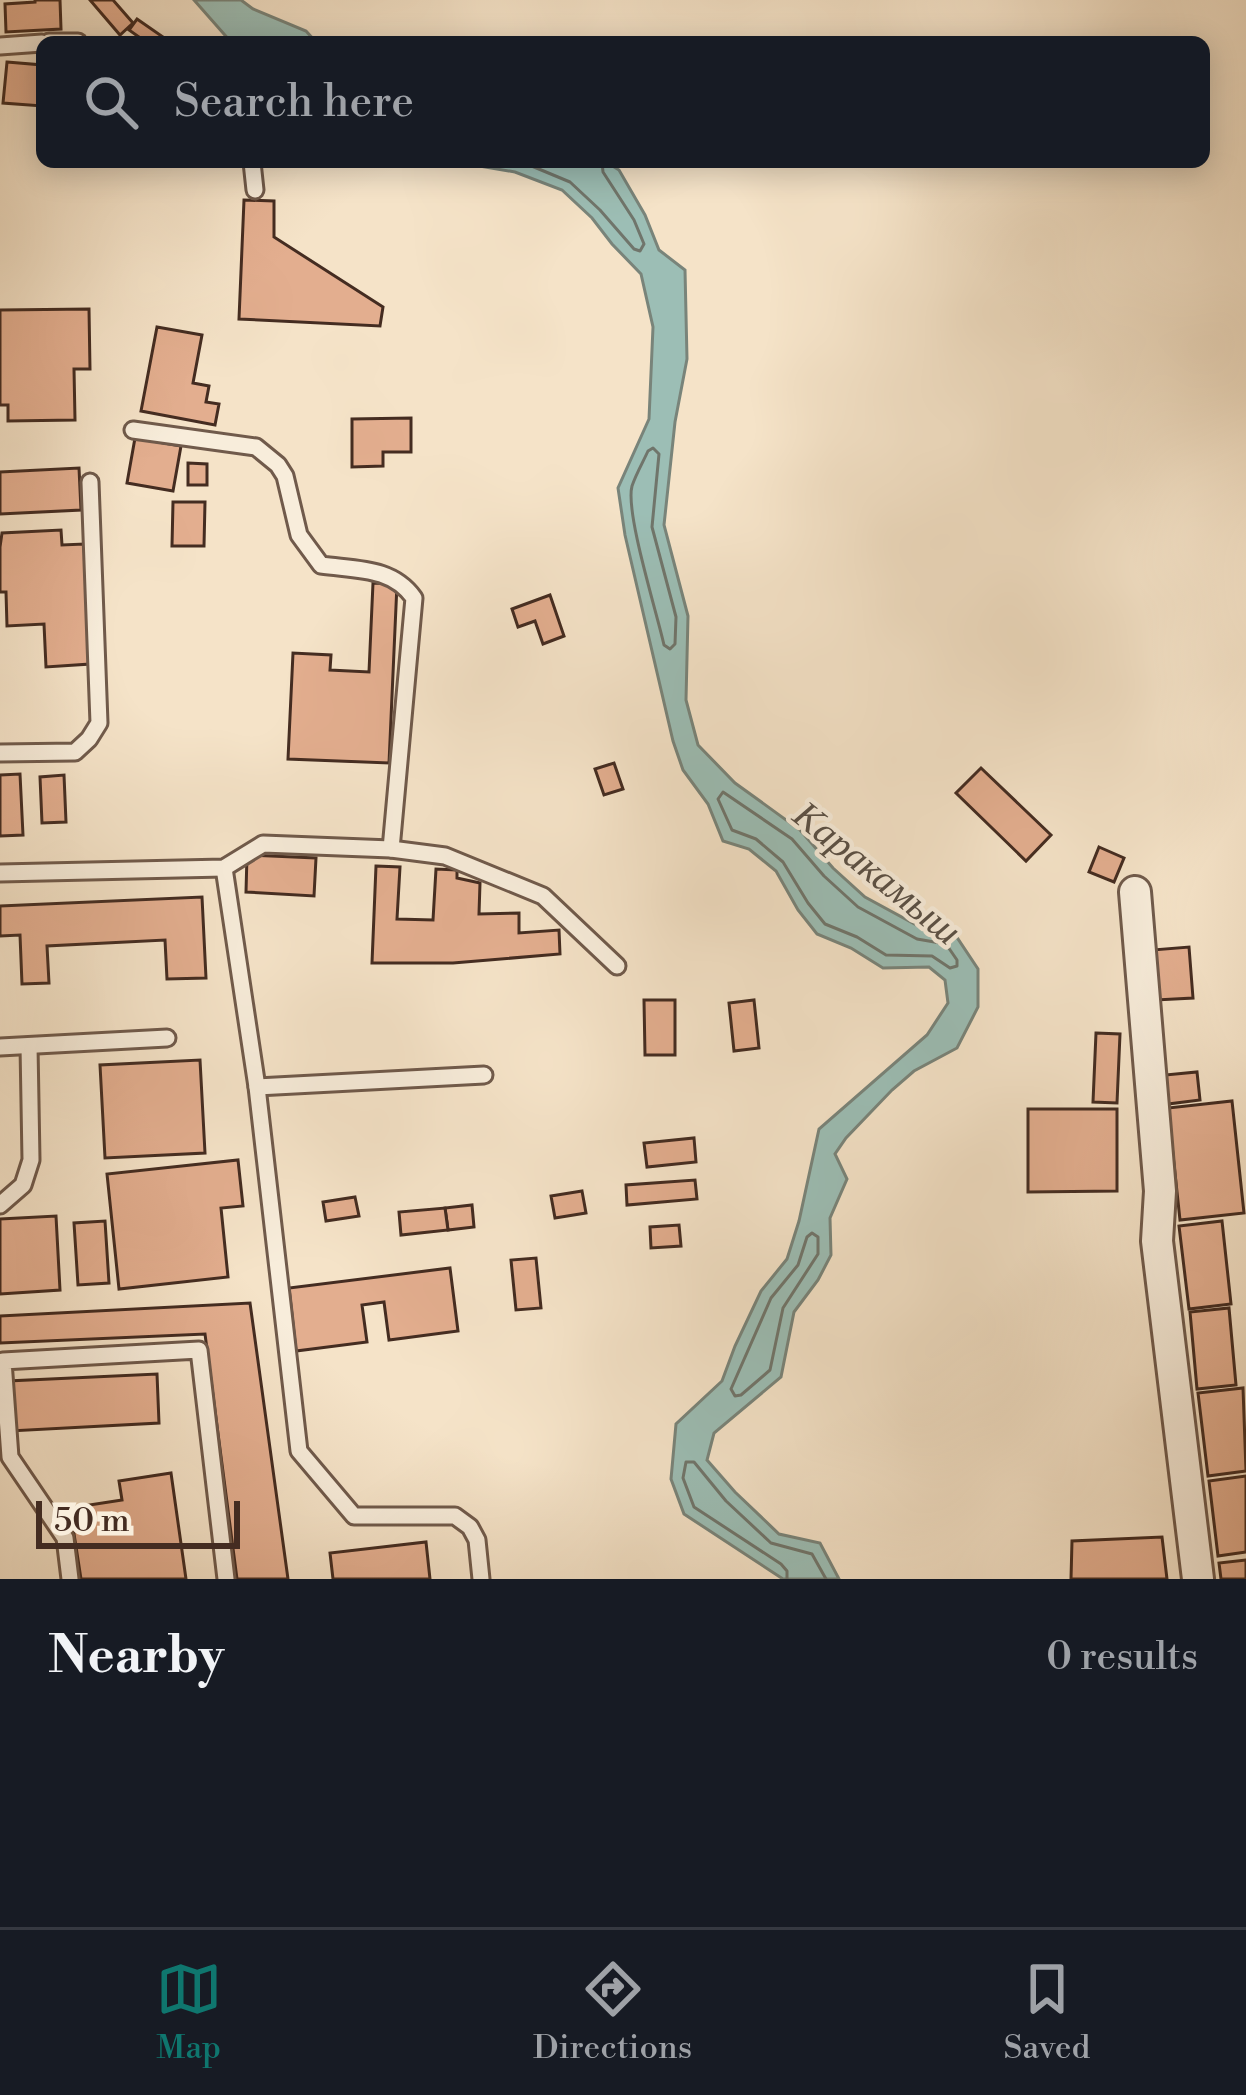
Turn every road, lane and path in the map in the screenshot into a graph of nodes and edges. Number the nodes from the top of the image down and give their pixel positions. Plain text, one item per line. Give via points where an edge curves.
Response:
1 (36, 43) edge
2 (0, 46) edge
3 (253, 168) edge
4 (255, 190) dead end
5 (134, 430) dead end
6 (90, 482) dead end
7 (0, 753) edge
8 (391, 849) junction
9 (224, 868) junction
10 (0, 873) edge
11 (1135, 892) dead end
12 (617, 966) dead end
13 (166, 1037) dead end
14 (29, 1046) junction
15 (0, 1047) edge
16 (484, 1075) dead end
17 (256, 1087) junction
18 (0, 1205) edge
19 (70, 1579) edge
20 (226, 1579) edge
21 (481, 1579) edge
22 (1198, 1579) edge

1 - 2 lane
3 - 4 lane
5 - 8 lane via 256,447 285,476 299,535 321,565 389,575 414,598
6 - 7 lane via 99,723 75,752
8 - 9 lane via 263,844
8 - 12 lane via 445,856 543,896
9 - 10 lane
9 - 17 lane
11 - 22 street via 1160,1191 1157,1241
13 - 14 lane
14 - 15 lane
14 - 18 lane via 31,1160 23,1185
16 - 17 lane
17 - 21 lane via 299,1451 354,1516 455,1516 477,1540
19 - 20 lane via 65,1538 10,1457 3,1361 199,1350

